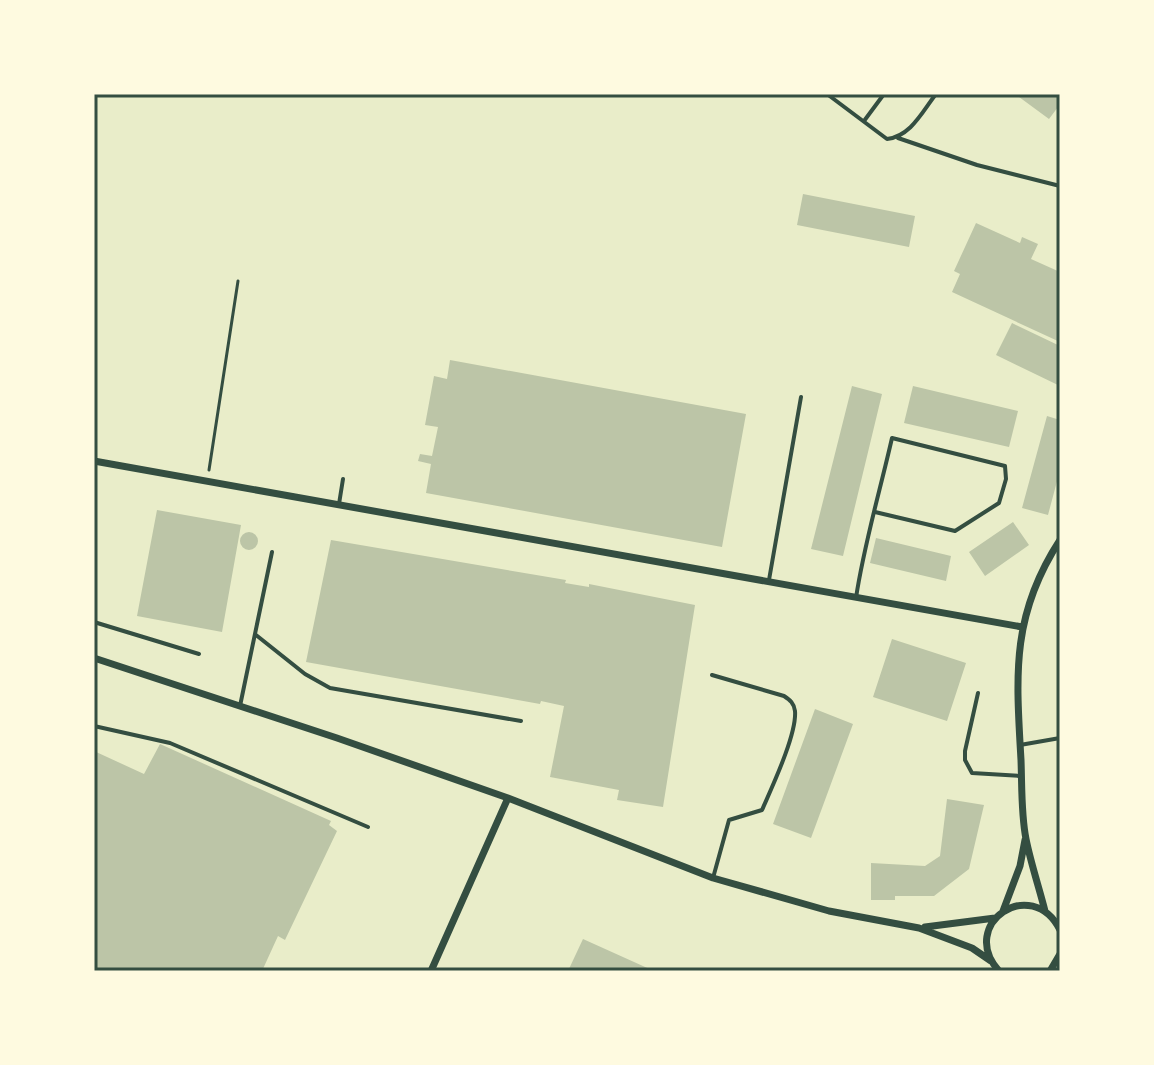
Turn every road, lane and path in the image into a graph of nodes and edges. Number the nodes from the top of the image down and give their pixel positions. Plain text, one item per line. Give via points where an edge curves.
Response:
1 (827, 94) edge
2 (884, 94) edge
3 (936, 94) edge
4 (864, 121) junction
5 (898, 138) junction
6 (1060, 186) edge
7 (238, 281) dead end
8 (801, 397) dead end
9 (94, 461) edge
10 (210, 468) dead end
11 (343, 479) dead end
12 (339, 504) junction
13 (875, 512) junction
14 (1060, 540) edge
15 (272, 552) dead end
16 (769, 583) junction
17 (856, 598) junction
18 (94, 622) edge
19 (1022, 627) junction
20 (256, 635) junction
21 (199, 654) dead end
22 (94, 658) edge
23 (712, 675) dead end
24 (978, 693) dead end
25 (240, 706) junction
26 (521, 721) dead end
27 (94, 726) edge
28 (1060, 738) edge
29 (1020, 745) junction
30 (1021, 776) junction
31 (508, 798) junction
32 (368, 827) dead end
33 (1026, 838) junction
34 (713, 878) junction
35 (1003, 911) junction
36 (1053, 915) edge
37 (995, 918) junction
38 (919, 928) junction
39 (1060, 930) edge
40 (1059, 959) edge
41 (991, 961) junction
42 (431, 971) edge
43 (998, 971) edge
44 (1050, 971) edge

1 - 4 lane
2 - 4 lane
3 - 5 lane
4 - 5 lane via 887,139
5 - 6 lane
7 - 10 path
8 - 16 lane
9 - 12 street
11 - 12 lane
12 - 16 street
13 - 13 lane via 892,438 1005,466 999,503 955,531
13 - 17 lane
14 - 19 street via 1038,577
15 - 20 lane
16 - 17 street
17 - 19 street
18 - 21 lane
19 - 29 street
20 - 25 lane
20 - 26 lane via 330,688
22 - 25 street
23 - 34 lane via 784,696 795,712 762,810 729,820
24 - 30 lane via 965,760 972,773
25 - 31 street
27 - 32 lane via 170,743
28 - 29 lane
29 - 30 street
30 - 33 street
31 - 34 street
31 - 42 street
33 - 35 street
33 - 36 street
34 - 38 street via 829,911
35 - 36 street via 1036,906
35 - 37 street
36 - 39 street
37 - 38 street
37 - 41 street via 986,941
38 - 41 street
40 - 44 street
41 - 43 street

